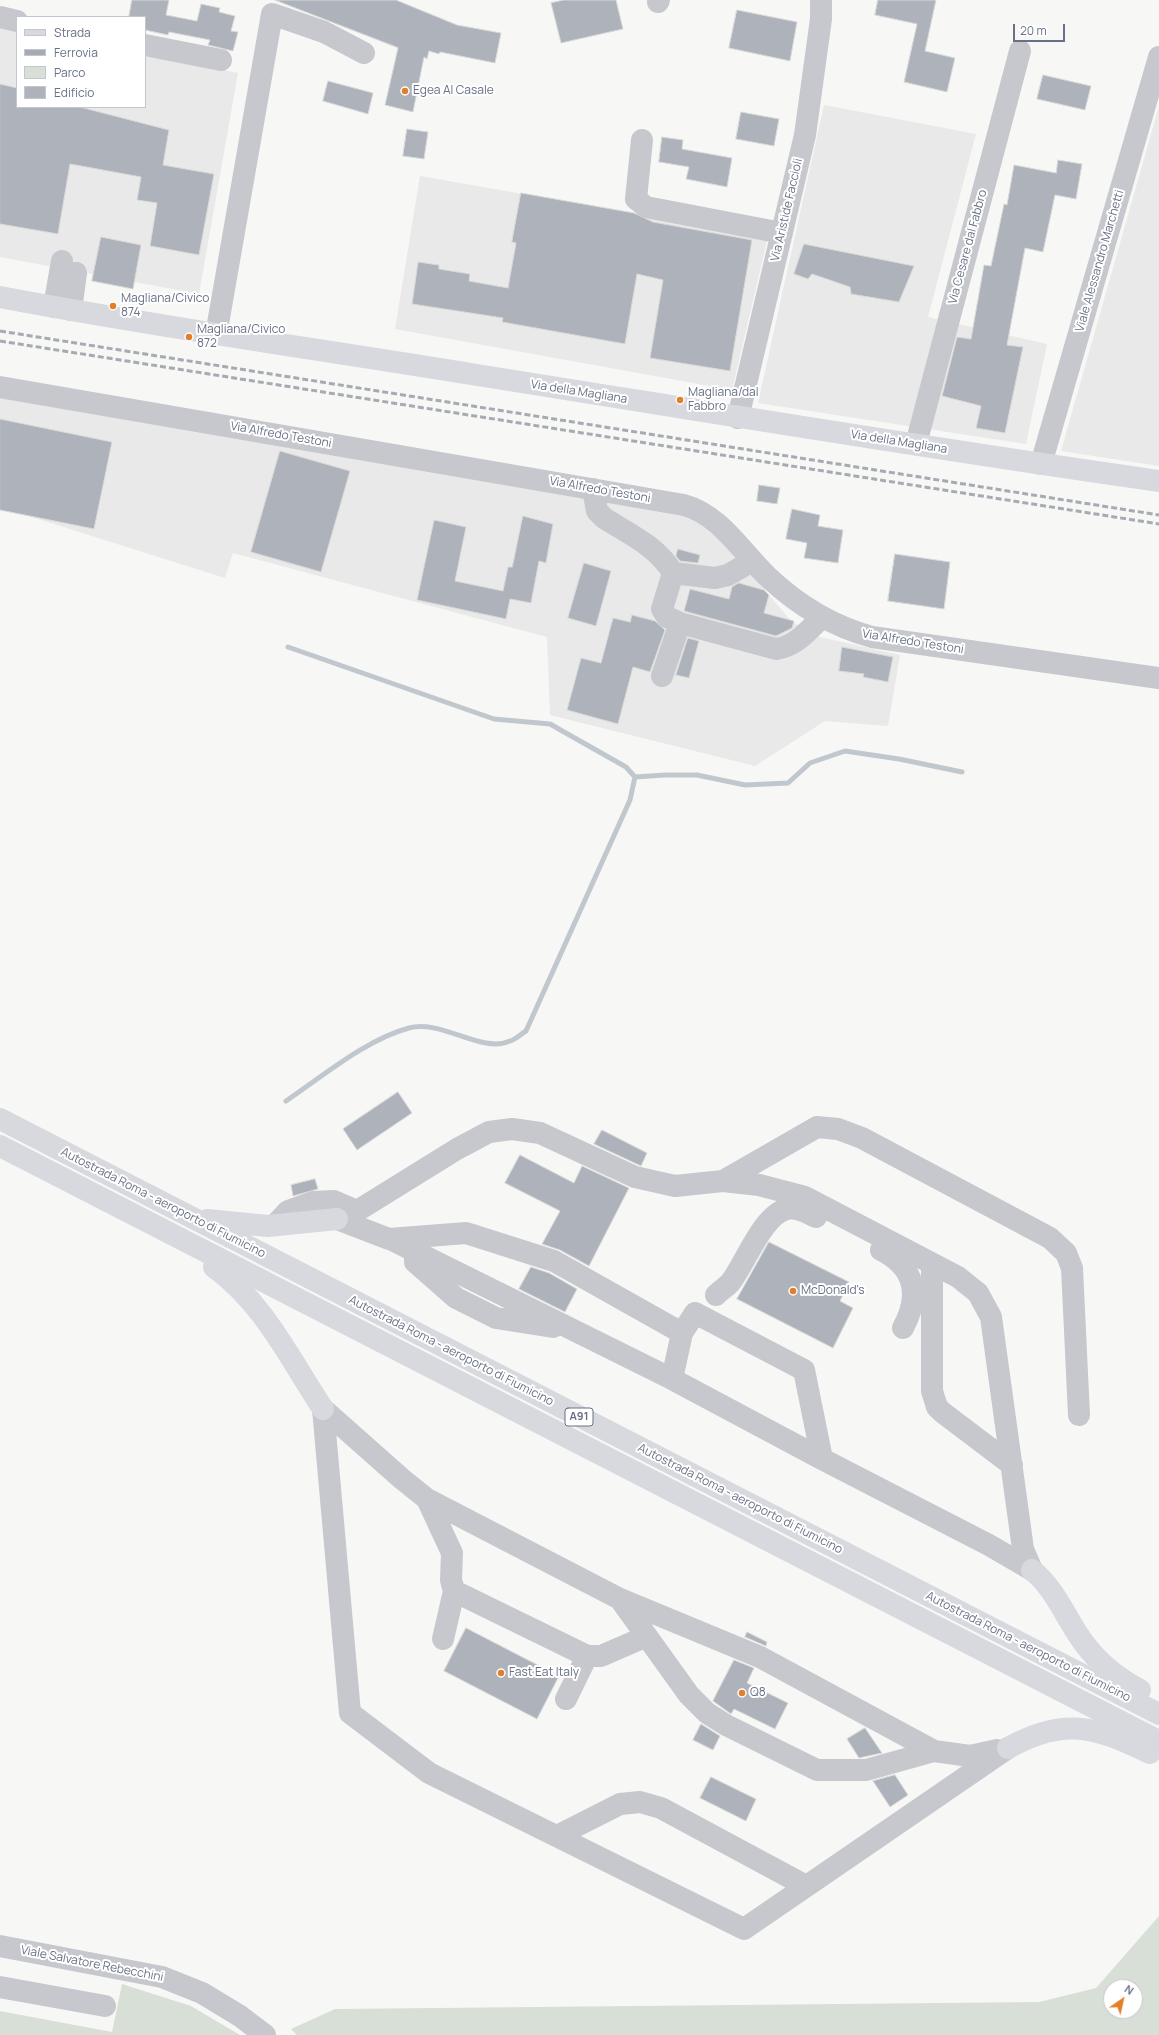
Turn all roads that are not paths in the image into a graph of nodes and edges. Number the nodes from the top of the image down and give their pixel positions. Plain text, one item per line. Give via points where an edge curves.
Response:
1 (821, 0) edge
2 (0, 18) edge
3 (16, 21) edge
4 (146, 45) edge
5 (1020, 50) dead end
6 (364, 53) dead end
7 (1159, 57) edge
8 (221, 60) dead end
9 (642, 140) dead end
10 (782, 233) junction
11 (69, 267) dead end
12 (0, 297) edge
13 (63, 308) junction
14 (216, 334) junction
15 (0, 387) edge
16 (738, 418) junction
17 (916, 444) junction
18 (1041, 464) junction
19 (1159, 481) edge
20 (593, 489) junction
21 (752, 561) junction
22 (673, 573) junction
23 (822, 617) junction
24 (680, 623) junction
25 (662, 676) dead end
26 (1159, 678) edge
27 (0, 1118) edge
28 (0, 1146) edge
29 (723, 1181) junction
30 (347, 1215) junction
31 (194, 1218) junction
32 (166, 1232) junction
33 (389, 1239) junction
34 (932, 1264) junction
35 (716, 1295) dead end
36 (903, 1328) dead end
37 (682, 1333) junction
38 (672, 1379) junction
39 (323, 1409) junction
40 (1079, 1415) dead end
41 (822, 1459) junction
42 (1012, 1466) junction
43 (427, 1499) junction
44 (1032, 1570) junction
45 (454, 1590) junction
46 (620, 1599) junction
47 (647, 1636) junction
48 (443, 1640) dead end
49 (587, 1656) junction
50 (566, 1699) dead end
51 (1159, 1704) edge
52 (1159, 1714) edge
53 (1159, 1741) edge
54 (1008, 1748) junction
55 (934, 1751) junction
56 (1159, 1757) edge
57 (557, 1836) junction
58 (806, 1886) junction
59 (0, 1946) edge
60 (0, 1986) edge
61 (105, 2006) dead end
62 (265, 2035) edge

1 - 10 street, Via Aristide Faccioli via 821,19 805,135
2 - 3 street
4 - 8 street via 194,59
5 - 17 street, Via Cesare dal Fabbro
6 - 14 street via 324,32 272,14
7 - 18 street, Viale Alessandro Marchetti
9 - 10 street via 636,199 646,207
10 - 16 street, Via Aristide Faccioli
11 - 13 street
12 - 13 main road, Via della Magliana
13 - 14 main road, Via della Magliana
14 - 16 main road, Via della Magliana
15 - 20 street, Via Alfredo Testoni
16 - 17 main road, Via della Magliana
17 - 18 main road, Via della Magliana
18 - 19 main road, Via della Magliana
20 - 21 street, Via Alfredo Testoni via 693,508 712,519
20 - 22 street via 597,511 604,518 652,547
21 - 22 street via 728,575 715,578
21 - 23 street, Via Alfredo Testoni via 786,593
22 - 24 street via 662,610 667,617
23 - 24 street via 799,640 776,649
23 - 26 street, Via Alfredo Testoni via 872,638
24 - 25 street
27 - 31 main road, Autostrada Roma - aeroporto di Fiumicino / A91
28 - 32 main road, Autostrada Roma - aeroporto di Fiumicino / A91
29 - 30 street via 675,1186 635,1177 540,1133 512,1128 489,1132 463,1145
29 - 34 street via 759,1185 805,1197
29 - 40 street via 817,1127 829,1127 862,1138 1050,1238 1066,1253 1072,1268
30 - 31 main road via 275,1225
30 - 33 street
31 - 52 main road, Autostrada Roma - aeroporto di Fiumicino / A91
32 - 39 main road via 229,1278 245,1293 269,1324
32 - 53 main road, Autostrada Roma - aeroporto di Fiumicino / A91
33 - 37 street via 466,1233 554,1261
33 - 38 street
34 - 42 street via 958,1277 978,1293 991,1317
34 - 42 street via 932,1391 938,1407
35 - 36 street via 729,1284 774,1216 793,1208 802,1210 900,1261 908,1272 914,1296 909,1317
37 - 38 street
37 - 41 street via 695,1312 804,1370
38 - 41 street
39 - 43 street
39 - 57 street via 350,1713 429,1773
41 - 44 street via 989,1545
42 - 44 street via 1023,1549
43 - 45 street via 452,1553 451,1580
43 - 46 street
44 - 51 main road via 1052,1591 1078,1635 1096,1657 1124,1681
45 - 48 street
45 - 49 street
46 - 47 street
46 - 55 street via 760,1657
47 - 49 street via 601,1656
47 - 55 street via 689,1695 707,1713 817,1770 866,1770
49 - 50 street
54 - 55 street via 970,1756
54 - 56 main road via 1029,1736 1051,1729 1083,1728 1110,1734
54 - 58 street
57 - 58 street via 620,1804 640,1802 661,1808
57 - 58 street via 744,1929
59 - 62 street, Viale Salvatore Rebecchini via 162,1977 202,1993
60 - 61 street

